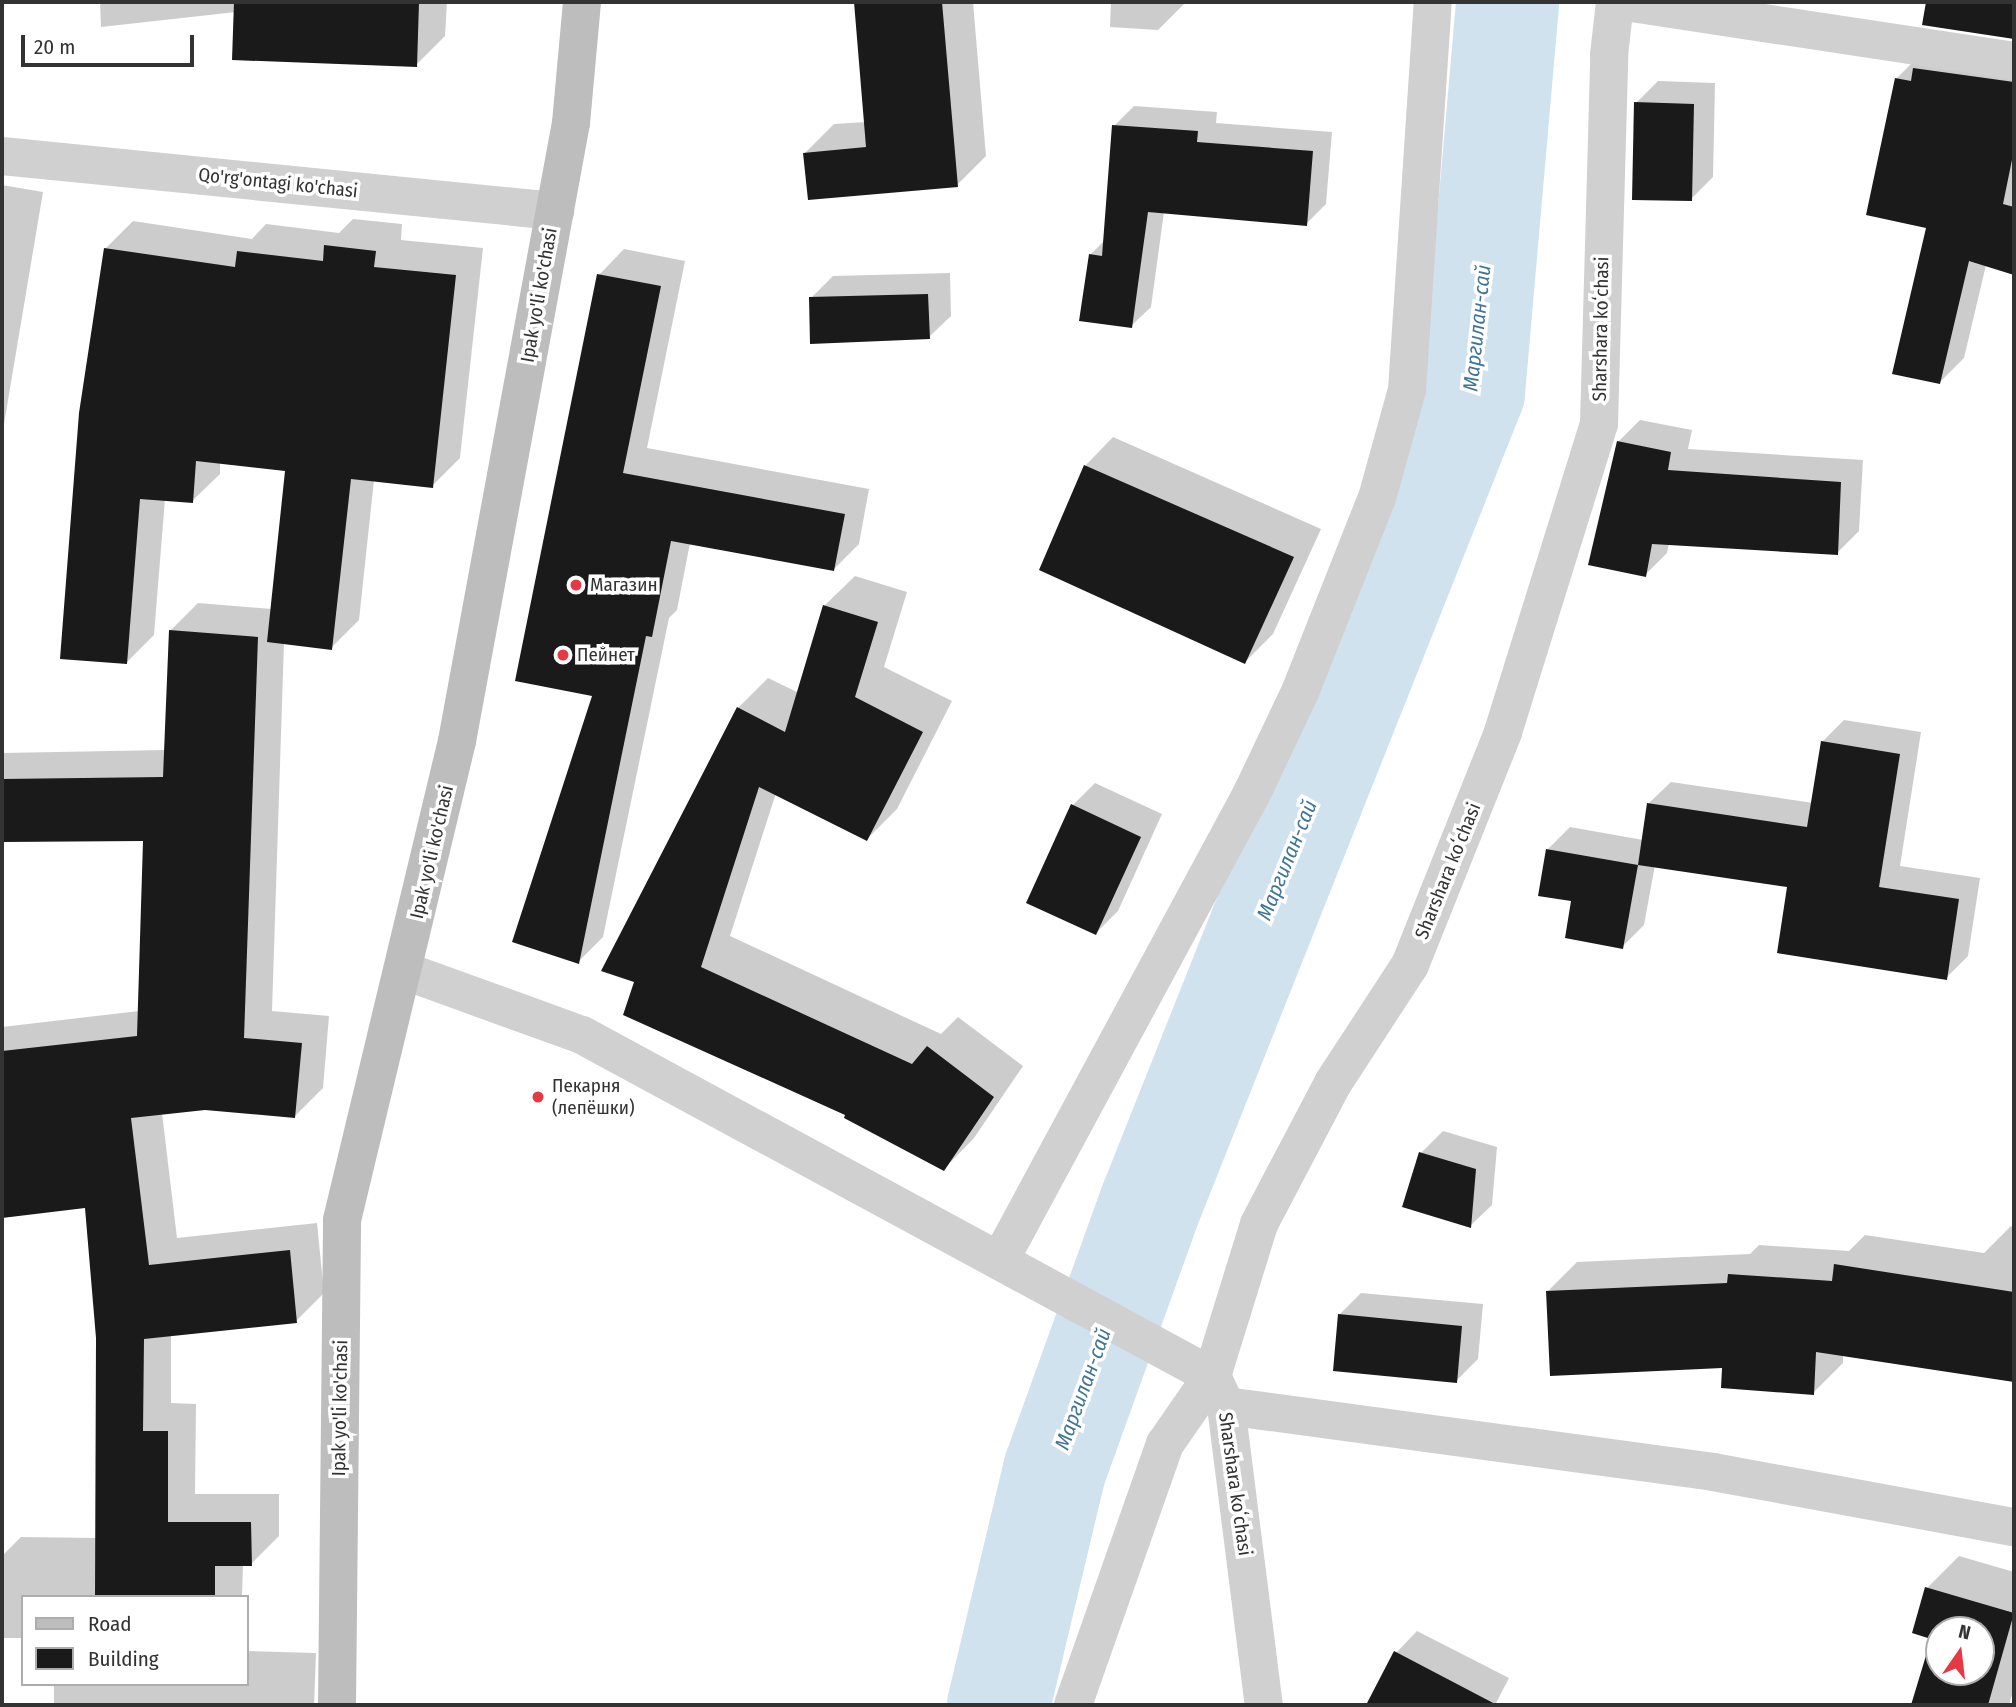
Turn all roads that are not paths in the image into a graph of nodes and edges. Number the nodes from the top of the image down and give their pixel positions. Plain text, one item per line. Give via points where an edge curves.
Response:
1 (582, 2) edge
2 (1433, 2) edge
3 (1615, 2) edge
4 (1625, 2) edge
5 (2014, 61) edge
6 (2, 156) edge
7 (555, 211) junction
8 (405, 971) junction
9 (1000, 1260) junction
10 (1211, 1382) junction
11 (2014, 1527) edge
12 (337, 1705) edge
13 (1073, 1705) edge
14 (1264, 1705) edge

1 - 7 main road, Ipak yo'li ko'chasi via 571,123
2 - 9 street via 1407,390 1377,498 1300,692 1252,793
3 - 10 street, Sharshara koʻchasi via 1609,55 1599,424 1503,732 1410,965 1333,1083 1259,1224
4 - 5 street
6 - 7 street, Qo'rg'ontagi ko'chasi
7 - 8 main road, Ipak yo'li ko'chasi via 457,741
8 - 9 street via 582,1035
8 - 12 main road, Ipak yo'li ko'chasi via 342,1220
9 - 10 street
10 - 11 street
10 - 13 street via 1165,1444
10 - 14 street, Sharshara koʻchasi

